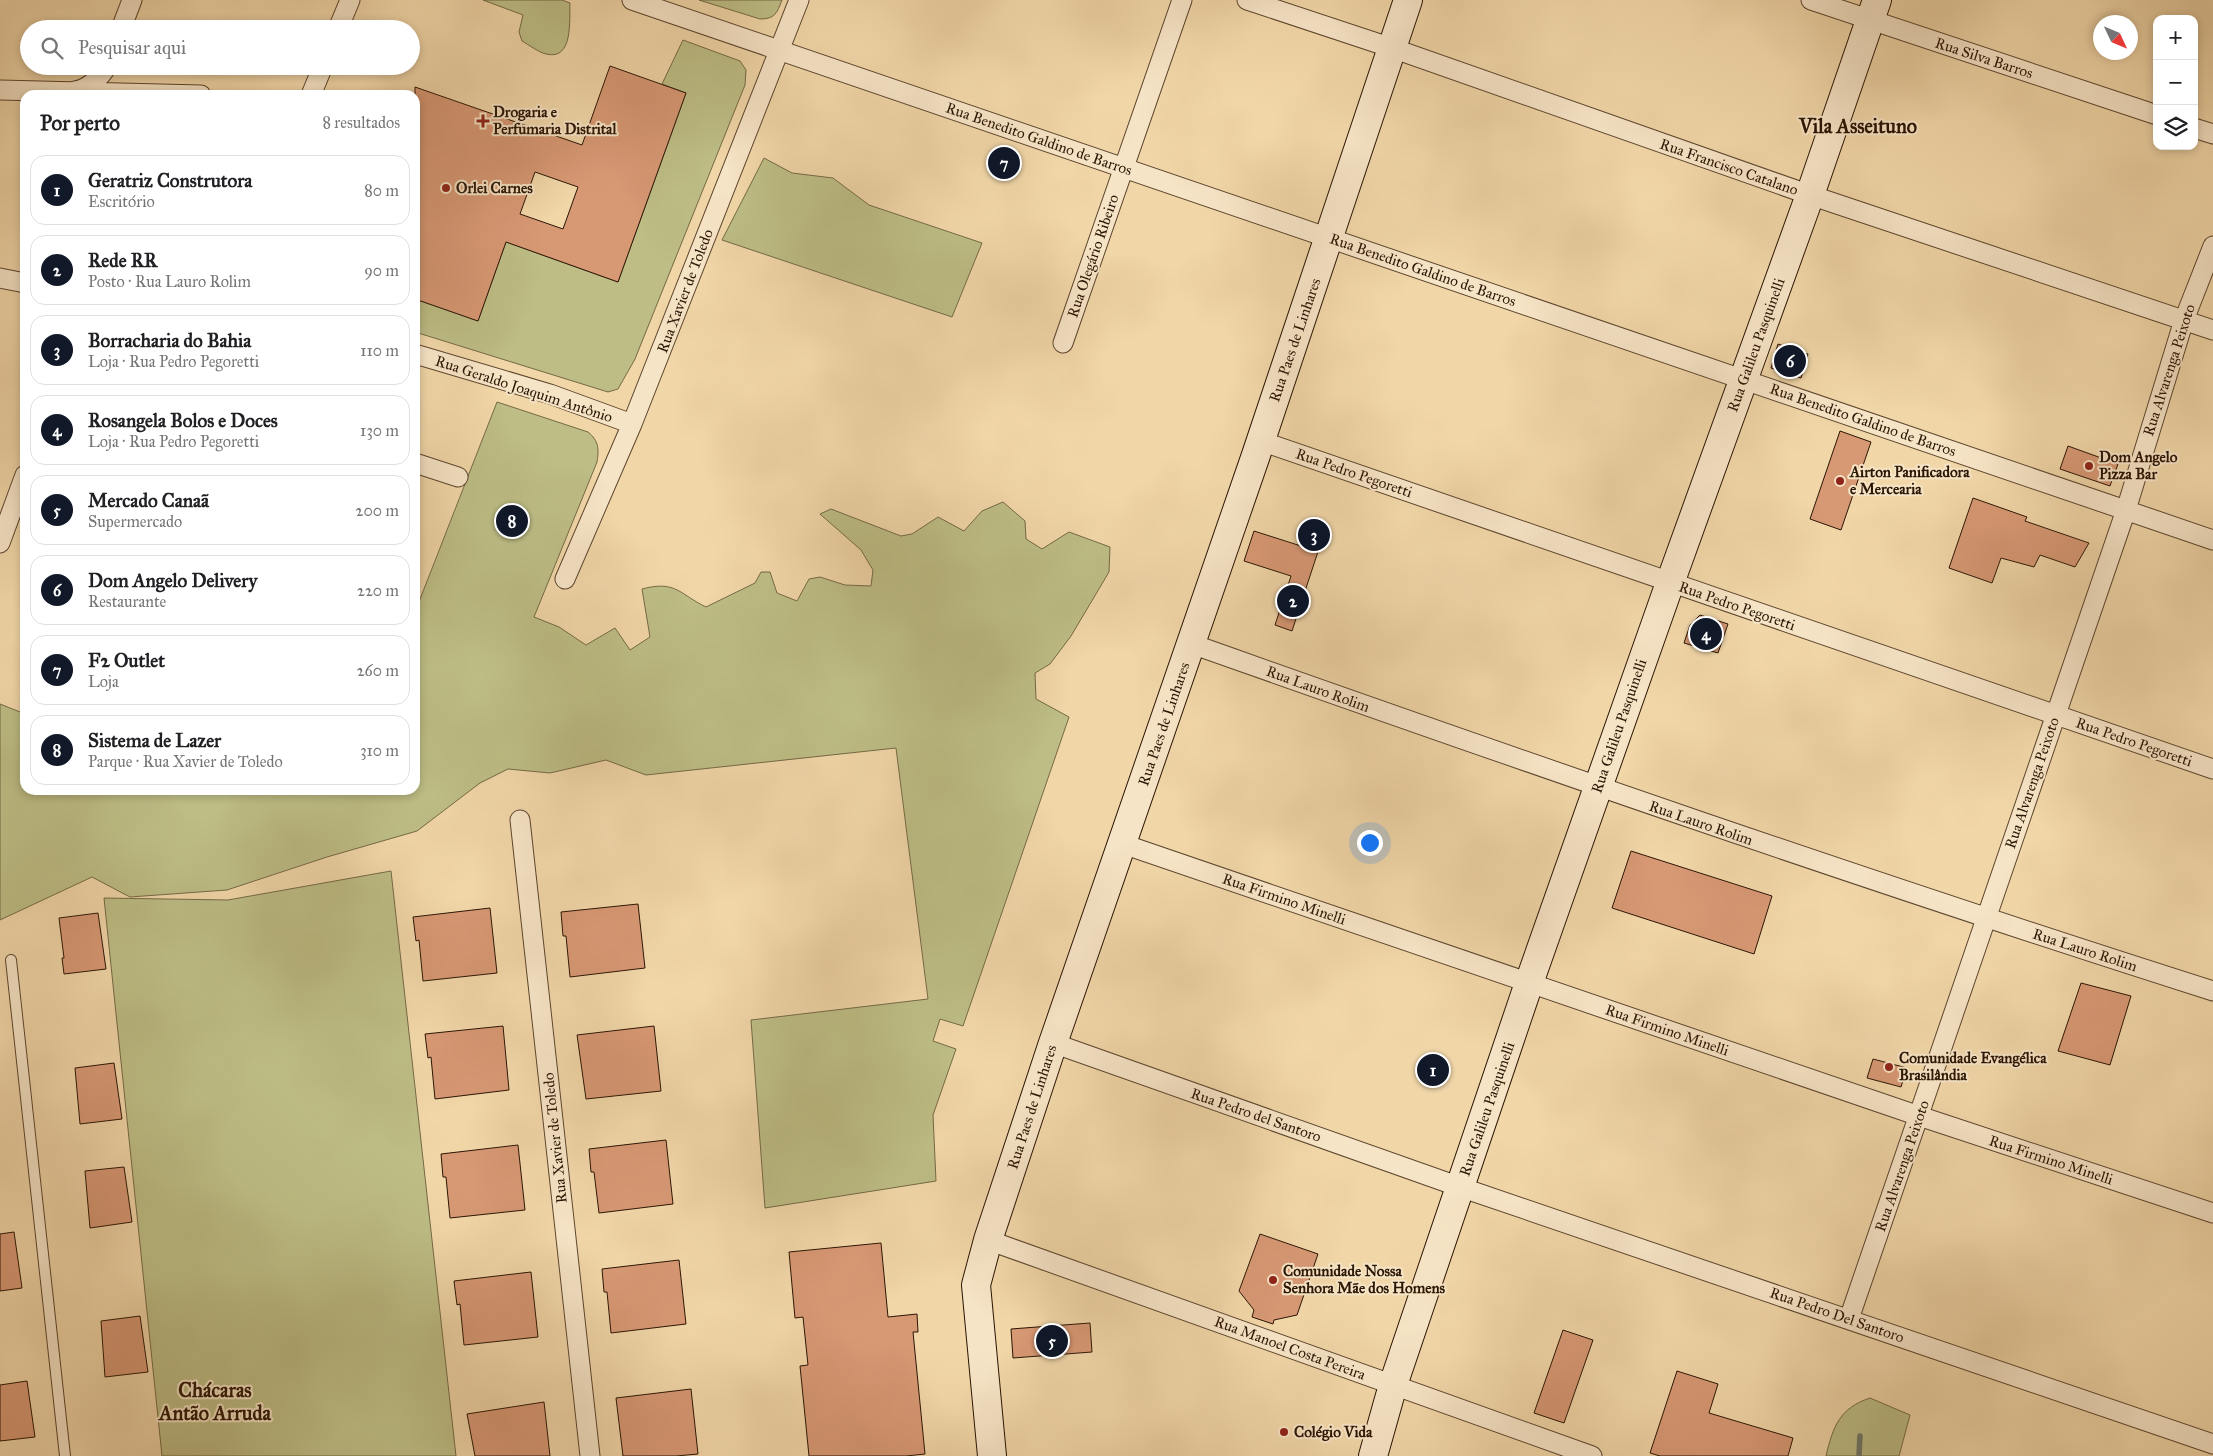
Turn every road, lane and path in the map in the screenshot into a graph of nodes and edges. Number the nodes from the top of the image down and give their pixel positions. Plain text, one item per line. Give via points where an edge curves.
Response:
1 (132, 0) edge
2 (350, 0) edge
3 (632, 0) edge
4 (799, 0) edge
5 (1182, 0) edge
6 (1247, 0) edge
7 (1408, 0) edge
8 (1811, 0) edge
9 (1874, 10) edge
10 (124, 20) edge
11 (342, 20) edge
12 (1392, 48) junction
13 (779, 50) junction
14 (99, 75) edge
15 (110, 75) edge
16 (319, 75) edge
17 (0, 90) edge
18 (82, 90) edge
19 (118, 90) edge
20 (313, 90) edge
21 (20, 91) edge
22 (2153, 114) edge
23 (2198, 129) edge
24 (2213, 134) edge
25 (1124, 168) junction
26 (1810, 195) junction
27 (1329, 238) junction
28 (2213, 246) edge
29 (0, 278) edge
30 (20, 282) edge
31 (2184, 320) junction
32 (2213, 330) edge
33 (1063, 343) dead end
34 (420, 355) edge
35 (1744, 380) junction
36 (632, 424) junction
37 (1261, 441) junction
38 (420, 465) edge
39 (458, 477) dead end
40 (20, 493) edge
41 (2126, 510) junction
42 (2213, 540) edge
43 (0, 543) edge
44 (565, 579) dead end
45 (1670, 583) junction
46 (1192, 644) junction
47 (2055, 716) junction
48 (2213, 769) edge
49 (1597, 788) junction
50 (520, 820) dead end
51 (1123, 844) junction
52 (1986, 918) junction
53 (11, 960) dead end
54 (1529, 983) junction
55 (2213, 991) edge
56 (1053, 1043) junction
57 (1919, 1116) junction
58 (1460, 1186) junction
59 (2213, 1213) edge
60 (988, 1240) junction
61 (1849, 1320) junction
62 (1393, 1386) junction
63 (2213, 1444) edge
64 (65, 1456) edge
65 (590, 1456) edge
66 (992, 1456) edge
67 (1373, 1456) edge
68 (1592, 1456) edge

1 - 10 street
2 - 11 street
3 - 13 street, Rua Benedito Galdino de Barros
4 - 13 street, Rua Xavier de Toledo
5 - 25 street, Rua Olegário Ribeiro
6 - 12 street, Rua Francisco Catalano
7 - 12 street, Rua Paes de Linhares
8 - 9 street, Rua Silva Barros
9 - 22 street, Rua Silva Barros
9 - 26 street, Rua Galileu Pasquinelli
12 - 26 street, Rua Francisco Catalano
12 - 27 street, Rua Paes de Linhares
13 - 25 street, Rua Benedito Galdino de Barros
13 - 36 street, Rua Xavier de Toledo
14 - 18 street
15 - 19 street
16 - 20 street
17 - 21 street
23 - 24 street
25 - 27 street, Rua Benedito Galdino de Barros
25 - 33 street, Rua Olegário Ribeiro
26 - 31 street, Rua Francisco Catalano
26 - 35 street, Rua Galileu Pasquinelli
27 - 35 street, Rua Benedito Galdino de Barros
27 - 37 street, Rua Paes de Linhares
28 - 31 street, Rua Alvarenga Peixoto
29 - 30 street
31 - 32 street, Rua Francisco Catalano
31 - 41 street, Rua Alvarenga Peixoto
34 - 36 street, Rua Geraldo Joaquim Antônio via 550,394
35 - 41 street, Rua Benedito Galdino de Barros
35 - 45 street, Rua Galileu Pasquinelli
36 - 44 street, Rua Xavier de Toledo
37 - 45 street, Rua Pedro Pegoretti
37 - 46 street, Rua Paes de Linhares
38 - 39 street
40 - 43 street
41 - 42 street, Rua Benedito Galdino de Barros
41 - 47 street, Rua Alvarenga Peixoto
45 - 47 street, Rua Pedro Pegoretti
45 - 49 street, Rua Galileu Pasquinelli
46 - 49 street, Rua Lauro Rolim
46 - 51 street, Rua Paes de Linhares
47 - 48 street, Rua Pedro Pegoretti
47 - 52 street, Rua Alvarenga Peixoto
49 - 52 street, Rua Lauro Rolim
49 - 54 street, Rua Galileu Pasquinelli
50 - 65 street, Rua Xavier de Toledo
51 - 54 street, Rua Firmino Minelli
51 - 56 street, Rua Paes de Linhares
52 - 55 street, Rua Lauro Rolim
52 - 57 street, Rua Alvarenga Peixoto
53 - 64 lane
54 - 57 street, Rua Firmino Minelli
54 - 58 street, Rua Galileu Pasquinelli
56 - 58 street, Rua Pedro del Santoro
56 - 60 street, Rua Paes de Linhares
57 - 59 street, Rua Firmino Minelli
57 - 61 street, Rua Alvarenga Peixoto
58 - 61 street, Rua Pedro Del Santoro
58 - 62 street, Rua Galileu Pasquinelli
60 - 62 street, Rua Manoel Costa Pereira
60 - 66 street, Rua Paes de Linhares via 976,1285
61 - 63 street, Rua Pedro Del Santoro
62 - 67 street, Rua Galileu Pasquinelli
62 - 68 street, Rua Manoel Costa Pereira

